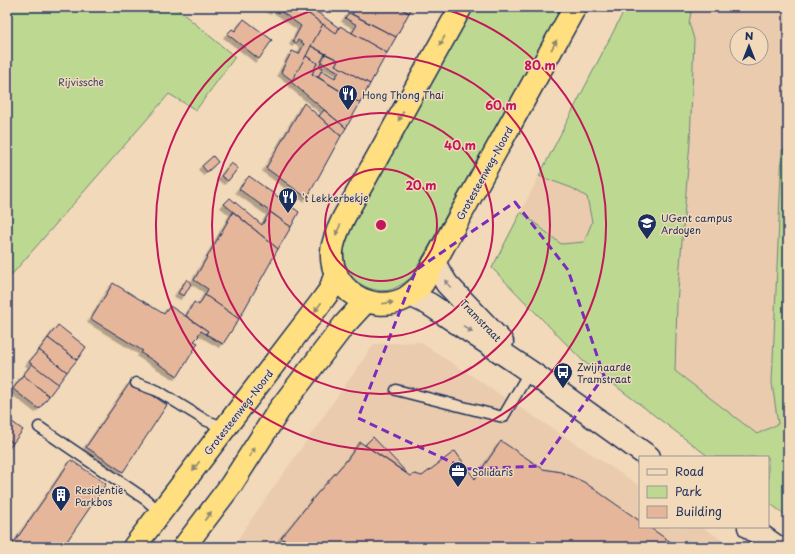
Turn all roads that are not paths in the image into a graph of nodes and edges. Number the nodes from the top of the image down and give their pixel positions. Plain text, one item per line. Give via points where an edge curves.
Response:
1 (461, 7) edge
2 (575, 7) edge
3 (434, 264) junction
4 (336, 273) junction
5 (410, 295) junction
6 (366, 301) junction
7 (532, 373) junction
8 (136, 383) dead end
9 (396, 390) dead end
10 (39, 427) dead end
11 (225, 428) junction
12 (648, 456) edge
13 (160, 512) junction
14 (750, 528) edge
15 (134, 547) edge
16 (184, 547) edge
17 (778, 547) edge

1 -> 4 highway, Grotesteenweg-Noord via 344,217 332,252
3 -> 2 highway, Grotesteenweg-Noord
3 - 5 highway, Grotesteenweg-Noord via 423,283
7 -> 3 main road, Tramstraat via 447,284
4 - 6 highway, Grotesteenweg-Noord via 344,287
4 -> 11 highway, Grotesteenweg-Noord via 330,290
6 -> 5 highway, Grotesteenweg-Noord via 375,304 390,303 403,300
5 -> 7 main road, Tramstraat via 430,304
16 -> 6 highway via 231,485 279,410 344,325
7 - 9 lane via 524,381 503,417
7 - 12 main road, Tramstraat
8 - 11 lane via 158,390 205,420
10 - 13 lane via 145,499
11 -> 13 highway, Grotesteenweg-Noord
13 - 15 highway, Grotesteenweg-Noord
14 - 17 main road

